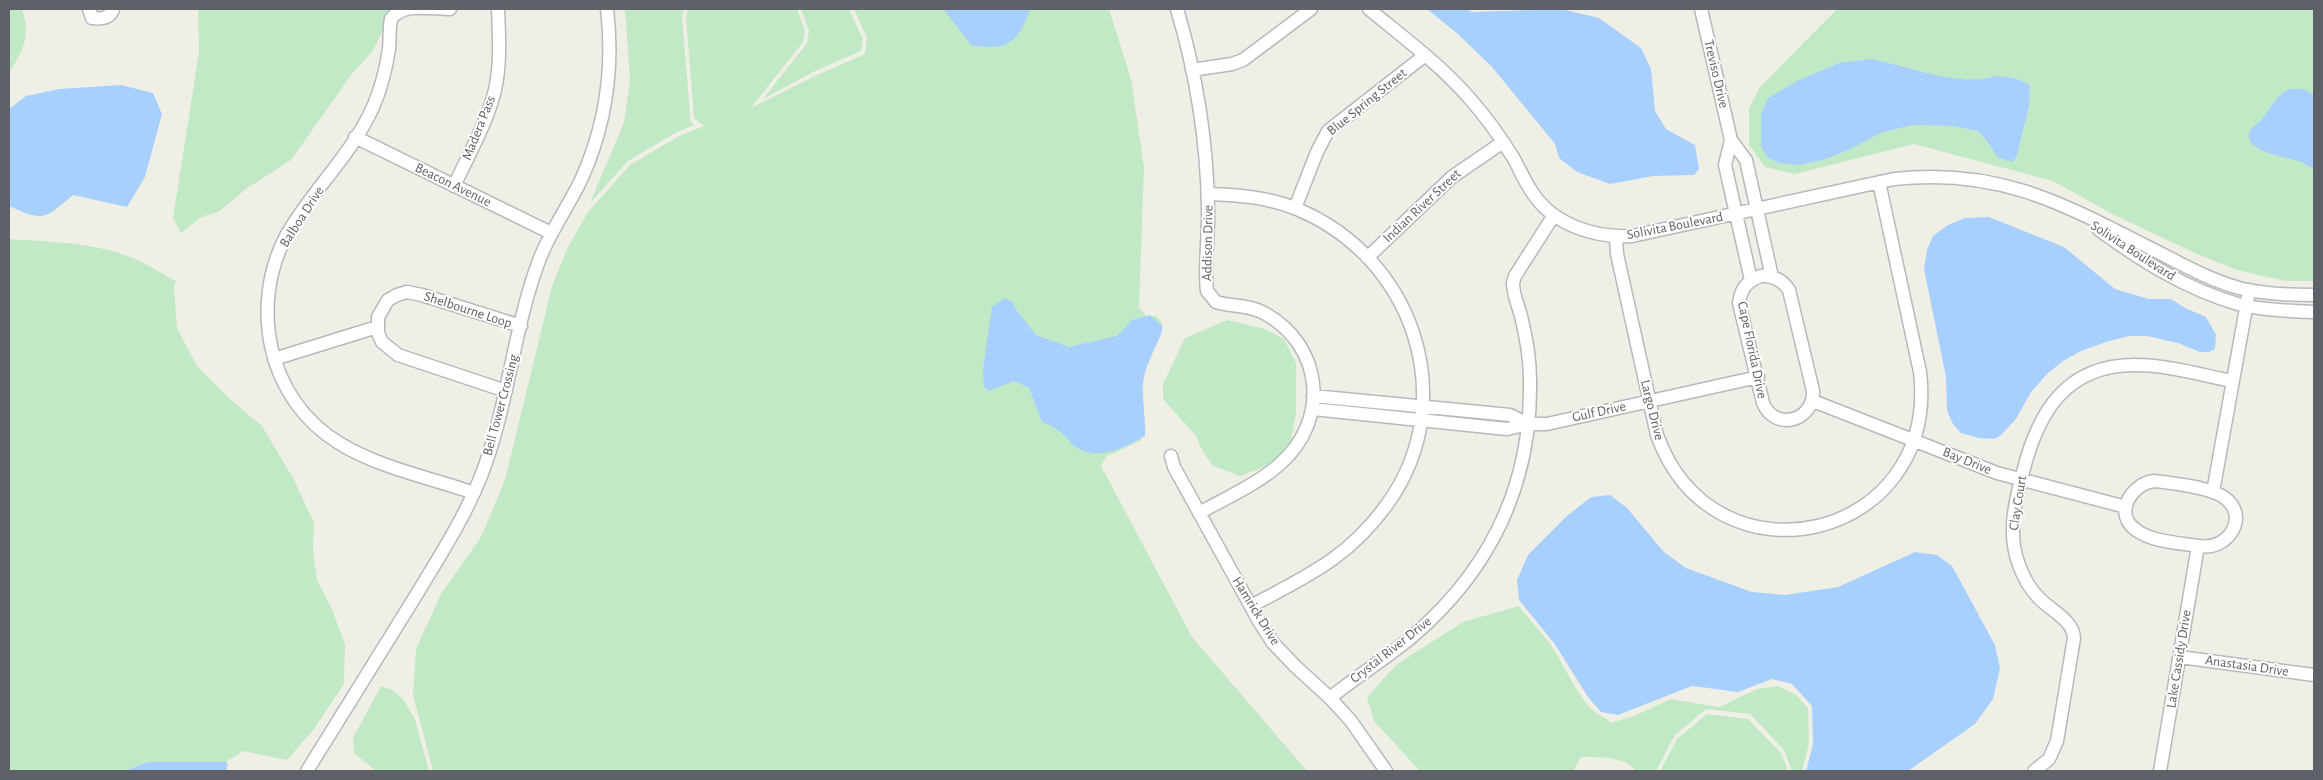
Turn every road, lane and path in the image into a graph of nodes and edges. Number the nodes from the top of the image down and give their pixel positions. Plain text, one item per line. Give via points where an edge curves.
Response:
1 (89, 9) edge
2 (113, 9) edge
3 (450, 9) edge
4 (498, 9) edge
5 (607, 9) edge
6 (1177, 9) edge
7 (1311, 9) edge
8 (1369, 9) edge
9 (1701, 9) edge
10 (1424, 56) junction
11 (1192, 70) junction
12 (355, 137) junction
13 (1730, 140) junction
14 (1503, 142) junction
15 (1879, 182) junction
16 (454, 186) junction
17 (1208, 194) junction
18 (1295, 208) junction
19 (1756, 209) junction
20 (2070, 210) junction
21 (1736, 214) junction
22 (1554, 215) junction
23 (551, 233) junction
24 (1616, 237) junction
25 (1368, 257) junction
26 (1772, 277) junction
27 (1752, 280) junction
28 (2249, 290) junction
29 (2314, 296) edge
30 (2246, 306) junction
31 (2314, 312) edge
32 (520, 326) junction
33 (377, 327) junction
34 (274, 359) junction
35 (1758, 377) junction
36 (2232, 381) junction
37 (506, 391) junction
38 (1314, 396) junction
39 (1813, 401) junction
40 (1649, 402) junction
41 (1423, 407) junction
42 (1313, 409) junction
43 (1422, 420) junction
44 (1528, 424) junction
45 (1913, 440) junction
46 (1171, 456) dead end
47 (2020, 481) junction
48 (2213, 492) junction
49 (474, 493) junction
50 (2126, 507) junction
51 (1199, 513) junction
52 (2198, 546) junction
53 (1251, 606) junction
54 (2180, 657) junction
55 (2314, 675) edge
56 (1330, 698) junction
57 (2038, 770) edge
58 (307, 771) edge
59 (1386, 771) edge
60 (2160, 771) edge

1 - 2 street via 92,18 102,19 108,17
3 - 12 street, Balboa Drive via 404,9 395,14 390,24 389,49 380,87 365,123
4 - 16 street, Madera Pass via 499,55 495,89 484,122
5 - 23 street, Bell Tower Crossing via 610,61 601,122 580,180
6 - 11 street, Addison Drive
7 - 11 street via 1243,60
8 - 10 street, Solivita Boulevard
9 - 13 street, Treviso Drive
10 - 14 street, Solivita Boulevard via 1471,99
10 - 18 street, Blue Spring Street via 1328,131
11 - 17 street, Addison Drive
12 - 16 street, Beacon Avenue
12 - 34 street, Balboa Drive via 298,218 278,253 267,302 267,323
13 - 19 street, Treviso Drive via 1745,156
13 - 21 street, Treviso Drive via 1725,161
14 - 22 street, Solivita Boulevard via 1532,192
14 - 25 street, Indian River Street via 1452,176
15 - 19 street, Solivita Boulevard
15 - 20 street, Solivita Boulevard via 1930,176 1969,178 2028,191
15 - 45 street, Largo Drive via 1920,372 1922,403
16 - 23 street, Beacon Avenue
17 - 18 street via 1247,196
17 - 38 street, Addison Drive via 1209,295 1216,302 1242,305 1262,312 1286,327 1308,360
18 - 25 street via 1338,231
19 - 21 street, Solivita Boulevard
19 - 26 street
20 - 28 street, Solivita Boulevard via 2180,264
20 - 30 street, Solivita Boulevard via 2167,275 2218,298
21 - 24 street, Solivita Boulevard
21 - 27 street, Cape Florida Drive
22 - 24 street, Solivita Boulevard via 1588,232
22 - 44 street, Crystal River Drive via 1513,283 1528,357
23 - 32 street, Bell Tower Crossing via 530,286
24 - 40 street, Largo Drive
25 - 41 street via 1390,285 1409,320 1419,358
26 - 27 street, Cape Florida Drive via 1761,276
26 - 39 street via 1782,281 1789,290 1814,391
27 - 35 street, Cape Florida Drive via 1741,292 1739,303
28 - 29 street, Solivita Boulevard
28 - 30 street
30 - 31 street, Solivita Boulevard
30 - 36 street
32 - 33 street, Shelbourne Loop via 412,292 397,294 388,300 379,312
32 - 37 street, Bell Tower Crossing
33 - 34 street
33 - 37 street via 385,346 398,355
34 - 49 street, Balboa Drive via 296,404 329,437 359,454
35 - 39 street, Cape Florida Drive via 1765,408 1777,418 1797,419 1807,412
35 - 40 street, Gulf Drive
36 - 47 street, Clay Court via 2137,365 2111,368 2086,376 2063,392 2041,419
36 - 48 street
37 - 49 street, Bell Tower Crossing
38 - 41 street, Gulf Drive
38 - 42 street, Addison Drive
39 - 45 street, Bay Drive
40 - 44 street, Gulf Drive via 1547,424
40 - 45 street, Largo Drive via 1661,446 1687,487 1716,510 1768,529 1796,530 1823,526 1860,509 1893,479
41 - 43 street
41 - 44 street, Gulf Drive via 1510,415
42 - 43 street, Gulf Drive
42 - 51 street, Addison Drive via 1301,440 1280,464
43 - 44 street, Gulf Drive via 1507,429
43 - 53 street via 1400,484 1361,536 1328,564
44 - 56 street, Crystal River Drive via 1519,476 1507,510 1496,534 1466,580 1441,610 1411,637
45 - 47 street, Bay Drive
46 - 51 street, Hamrick Drive
47 - 50 street, Bay Drive
47 - 57 street, Clay Court via 2012,533 2018,563 2033,592 2069,623 2074,638 2058,741 2049,759
48 - 50 street via 2148,482 2133,490
48 - 52 street via 2231,505 2234,526 2222,543 2212,547
49 - 58 street, Bell Tower Crossing via 450,539
50 - 52 street via 2131,526 2142,534
51 - 53 street, Hamrick Drive
52 - 54 street, Lake Cassidy Drive
53 - 56 street, Hamrick Drive via 1264,630 1284,655
54 - 55 street, Anastasia Drive
54 - 60 street, Lake Cassidy Drive
56 - 59 street, Hamrick Drive via 1367,742

